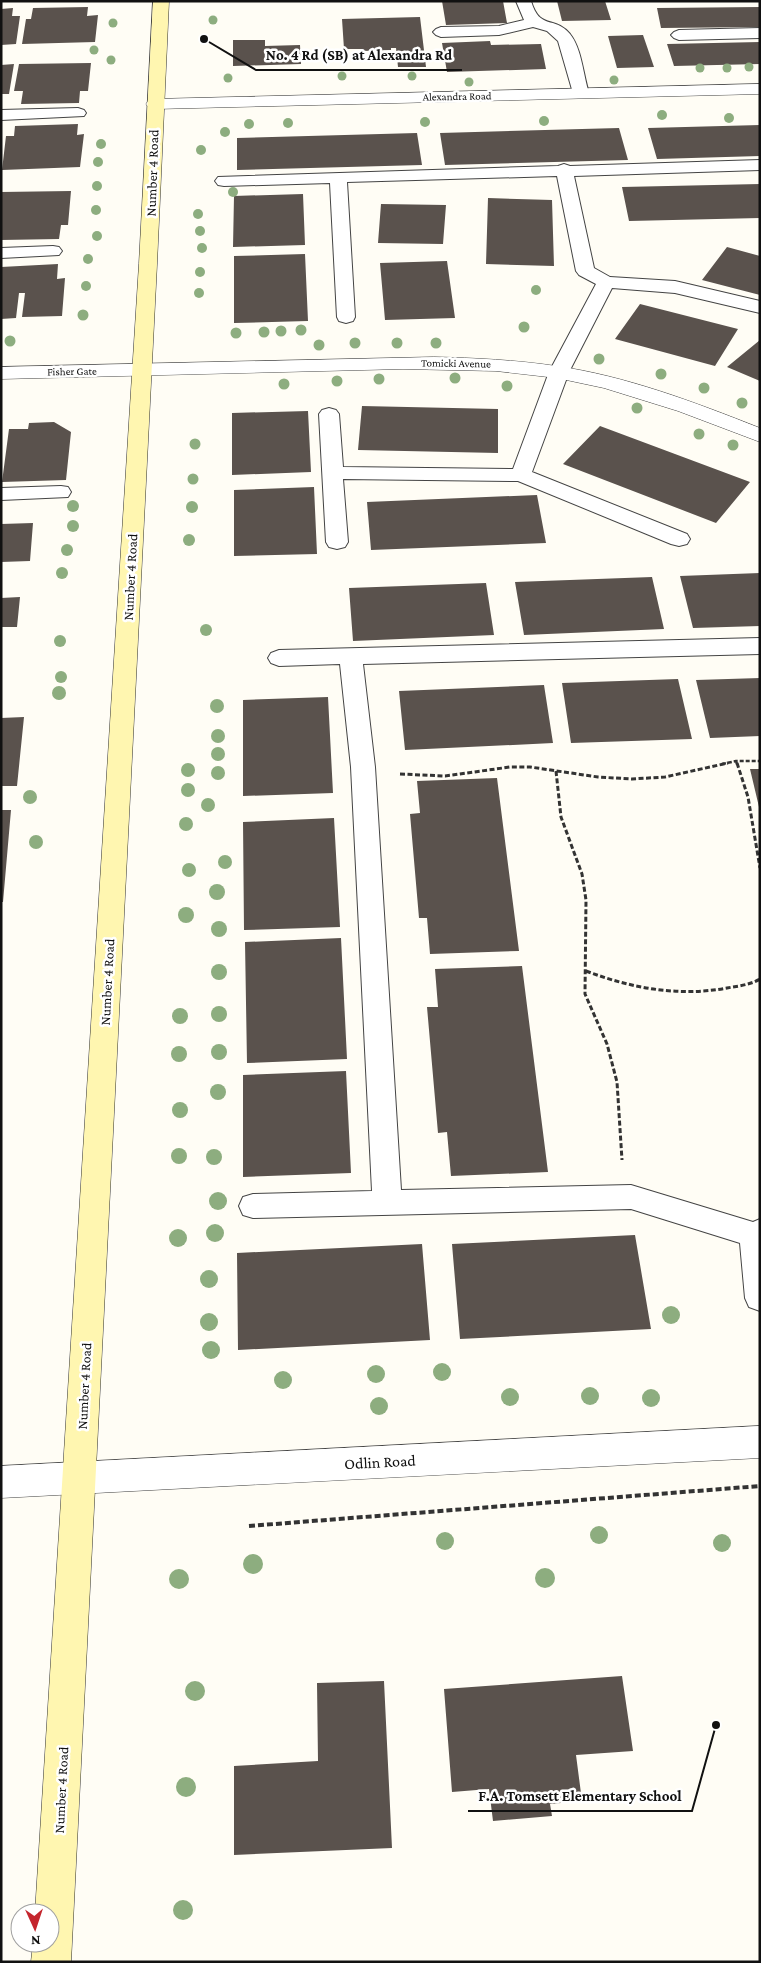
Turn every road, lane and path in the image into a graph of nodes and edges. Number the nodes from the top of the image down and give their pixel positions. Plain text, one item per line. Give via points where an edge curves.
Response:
1 (161, 1) edge
2 (524, 1) edge
3 (533, 22) junction
4 (441, 32) dead end
5 (760, 33) edge
6 (679, 35) dead end
7 (760, 89) edge
8 (581, 93) junction
9 (155, 104) junction
10 (78, 113) dead end
11 (1, 115) edge
12 (760, 164) edge
13 (564, 170) junction
14 (338, 178) junction
15 (224, 181) dead end
16 (53, 251) dead end
17 (1, 253) edge
18 (606, 282) junction
19 (760, 307) edge
20 (346, 317) dead end
21 (142, 369) junction
22 (559, 372) junction
23 (1, 373) edge
24 (328, 414) dead end
25 (760, 436) edge
26 (334, 472) junction
27 (521, 475) junction
28 (61, 492) dead end
29 (1, 494) edge
30 (678, 539) dead end
31 (337, 542) dead end
32 (760, 646) edge
33 (351, 657) junction
34 (279, 658) dead end
35 (736, 761) junction
36 (760, 761) edge
37 (363, 766) junction
38 (556, 771) junction
39 (760, 868) edge
40 (586, 971) junction
41 (760, 980) edge
42 (623, 1197) junction
43 (387, 1203) junction
44 (253, 1206) dead end
45 (757, 1233) edge
46 (760, 1298) edge
47 (760, 1442) edge
48 (79, 1477) junction
49 (1, 1482) edge
50 (760, 1486) edge
51 (249, 1526) dead end
52 (51, 1962) edge

1 - 9 main road, Number 4 Road
2 - 3 lane via 527,15
3 - 4 lane via 514,30
3 - 8 lane via 557,30 566,38
5 - 6 lane
7 - 8 street, Alexandra Road
8 - 9 street, Alexandra Road
9 - 21 main road, Number 4 Road
10 - 11 lane
12 - 13 lane
13 - 14 lane
13 - 18 lane via 585,271
14 - 15 lane
14 - 20 lane
16 - 17 lane
18 - 19 lane via 675,287
18 - 22 lane
21 - 22 street, Tomicki Avenue via 427,362 500,364
21 - 23 street, Fisher Gate
21 - 48 main road, Number 4 Road
22 - 25 street, Tomicki Avenue via 699,411
22 - 27 lane
24 - 26 lane
26 - 27 lane
26 - 31 lane
27 - 30 lane
28 - 29 lane
32 - 33 lane
33 - 34 lane
33 - 37 lane
35 - 36 path
35 - 38 path via 666,777 632,779
35 - 39 path via 748,797
37 - 38 path via 410,776 445,776 510,767
37 - 43 lane
38 - 40 path via 561,817 582,874 586,900
40 - 41 path via 607,980 666,992 717,991
40 - 42 path via 585,994 607,1044 617,1082
42 - 43 lane
42 - 45 lane
43 - 44 lane
45 - 46 lane
47 - 48 street, Odlin Road
48 - 49 street, Odlin Road
48 - 52 main road, Number 4 Road
50 - 51 path

